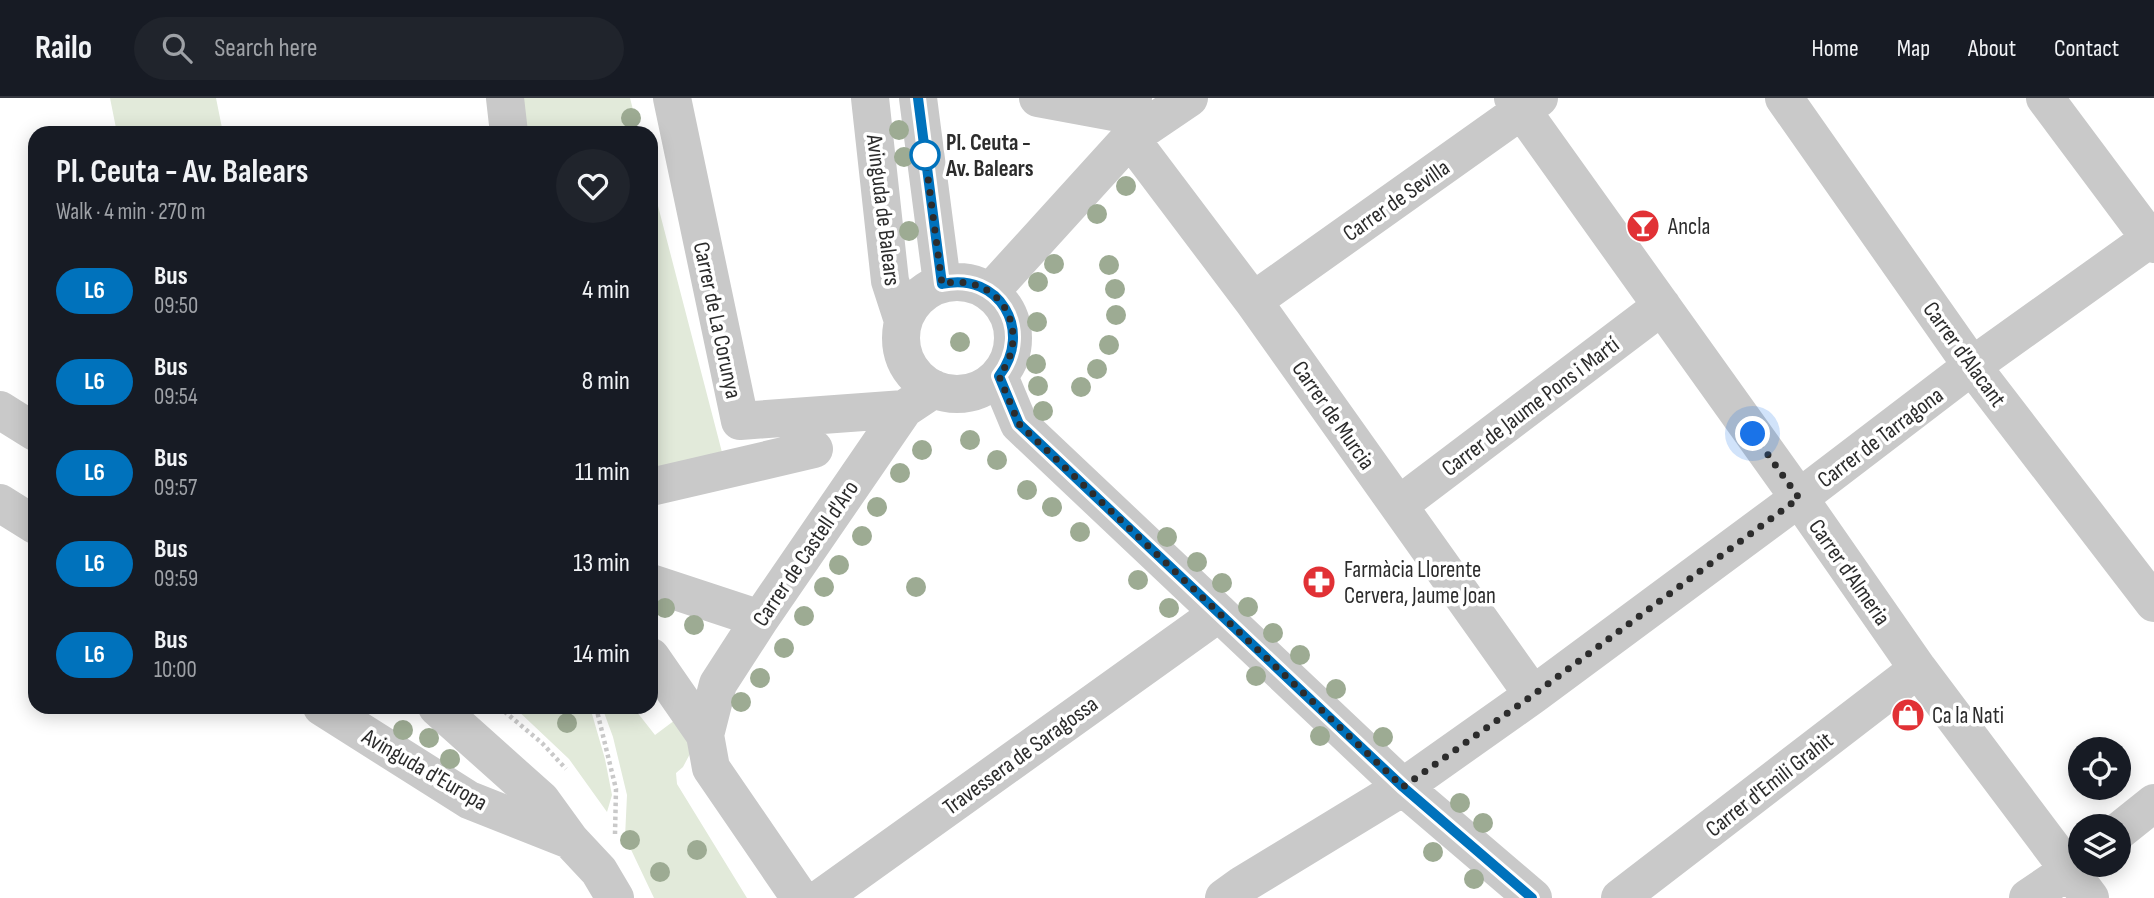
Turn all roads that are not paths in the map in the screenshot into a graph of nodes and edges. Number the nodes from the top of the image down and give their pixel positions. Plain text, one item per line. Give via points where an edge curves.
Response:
1 (505, 98) edge
2 (672, 98) edge
3 (870, 98) edge
4 (918, 98) edge
5 (1038, 98) edge
6 (1189, 98) edge
7 (1784, 98) edge
8 (2045, 98) edge
9 (1524, 102) edge
10 (1131, 117) edge
11 (508, 126) edge
12 (2153, 239) edge
13 (942, 284) junction
14 (990, 292) junction
15 (1253, 301) junction
16 (1662, 306) junction
17 (903, 321) junction
18 (1972, 366) junction
19 (951, 392) junction
20 (0, 410) edge
21 (28, 428) edge
22 (814, 449) dead end
23 (658, 485) edge
24 (1799, 498) junction
25 (0, 503) edge
26 (1399, 505) junction
27 (28, 521) edge
28 (658, 585) edge
29 (2154, 603) edge
30 (1219, 613) junction
31 (760, 618) junction
32 (658, 667) edge
33 (1918, 669) junction
34 (1533, 695) junction
35 (333, 714) edge
36 (445, 714) edge
37 (705, 735) junction
38 (1403, 787) junction
39 (2154, 803) edge
40 (2131, 821) edge
41 (570, 840) junction
42 (2068, 862) edge
43 (2080, 877) edge
44 (1239, 894) edge
45 (615, 898) edge
46 (800, 898) edge
47 (821, 898) edge
48 (1532, 898) edge
49 (1620, 898) edge
50 (2028, 898) edge

1 - 11 street
2 - 19 street, Carrer de La Corunya via 740,421
3 - 17 street, Avinguda de Balears via 890,281
4 - 13 street, Avinguda de Balears
5 - 10 street
6 - 10 street
7 - 18 street, Carrer d'Alacant
8 - 12 street
9 - 15 street, Carrer de Sevilla
9 - 16 street, Carrer d'Almeria
10 - 14 street
10 - 15 street, Carrer de Murcia
12 - 18 street, Carrer de Tarragona
13 - 14 street via 967,282
13 - 17 street via 918,297
14 - 19 street via 1008,313 1013,332 1005,369
15 - 26 street, Carrer de Murcia
16 - 24 street, Carrer d'Almeria
16 - 26 street, Carrer de Jaume Pons i Martí
17 - 19 street via 900,337 906,361 915,374
18 - 24 street, Carrer de Tarragona
18 - 29 street, Carrer d'Alacant
19 - 30 street via 1019,424
19 - 31 street, Carrer de Castell d'Aro
20 - 21 street
22 - 23 street
24 - 33 street, Carrer d'Almeria
24 - 34 street, Carrer de Tarragona
25 - 27 street
26 - 34 street, Carrer de Murcia
28 - 31 street
30 - 38 street
30 - 47 street, Travessera de Saragossa
31 - 37 street, Carrer de Castell d'Aro via 718,684
32 - 37 street
33 - 42 street, Carrer d'Almeria
33 - 49 street, Carrer d'Emili Grahit
34 - 38 street, Carrer de Tarragona
35 - 41 street, Avinguda d'Europa via 469,800
36 - 41 street, Avinguda d'Europa via 541,800
37 - 46 street via 711,768
38 - 44 street, Carrer de Tarragona
38 - 48 street
39 - 40 street
41 - 45 street, Avinguda d'Europa via 599,871
43 - 50 street

